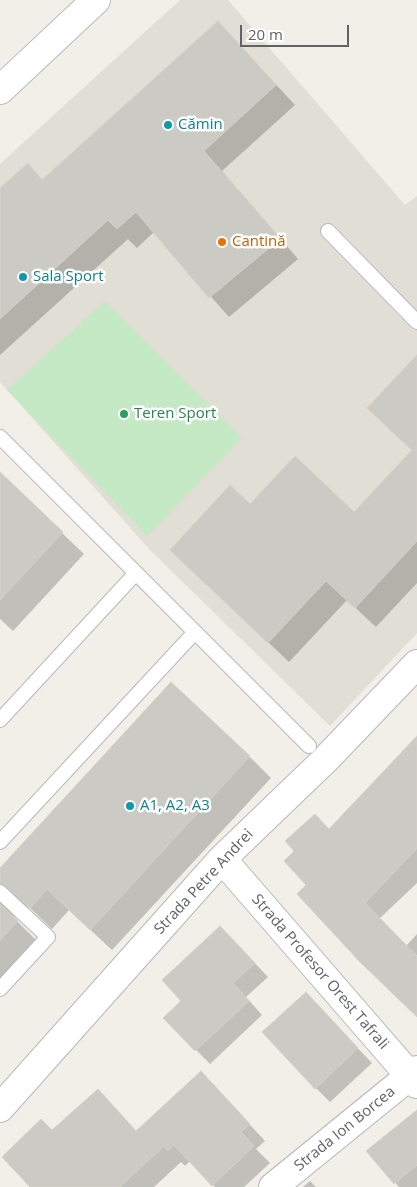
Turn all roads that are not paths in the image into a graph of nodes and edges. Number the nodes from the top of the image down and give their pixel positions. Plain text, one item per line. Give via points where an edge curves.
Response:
1 (96, 0) edge
2 (0, 90) edge
3 (328, 231) dead end
4 (417, 322) edge
5 (0, 437) edge
6 (136, 573) junction
7 (195, 632) junction
8 (417, 664) edge
9 (0, 720) edge
10 (309, 746) dead end
11 (0, 842) edge
12 (222, 859) junction
13 (0, 892) edge
14 (0, 990) edge
15 (415, 1077) edge
16 (0, 1108) edge
17 (273, 1187) edge

1 - 2 street
3 - 4 lane
5 - 6 lane
6 - 7 lane
6 - 9 lane
7 - 10 lane
7 - 11 lane
8 - 12 street, Strada Petre Andrei via 325,760
12 - 15 street, Strada Profesor Orest Tafrali
12 - 16 street, Strada Petre Andrei
13 - 14 lane via 48,937
15 - 17 street, Strada Ion Borcea

